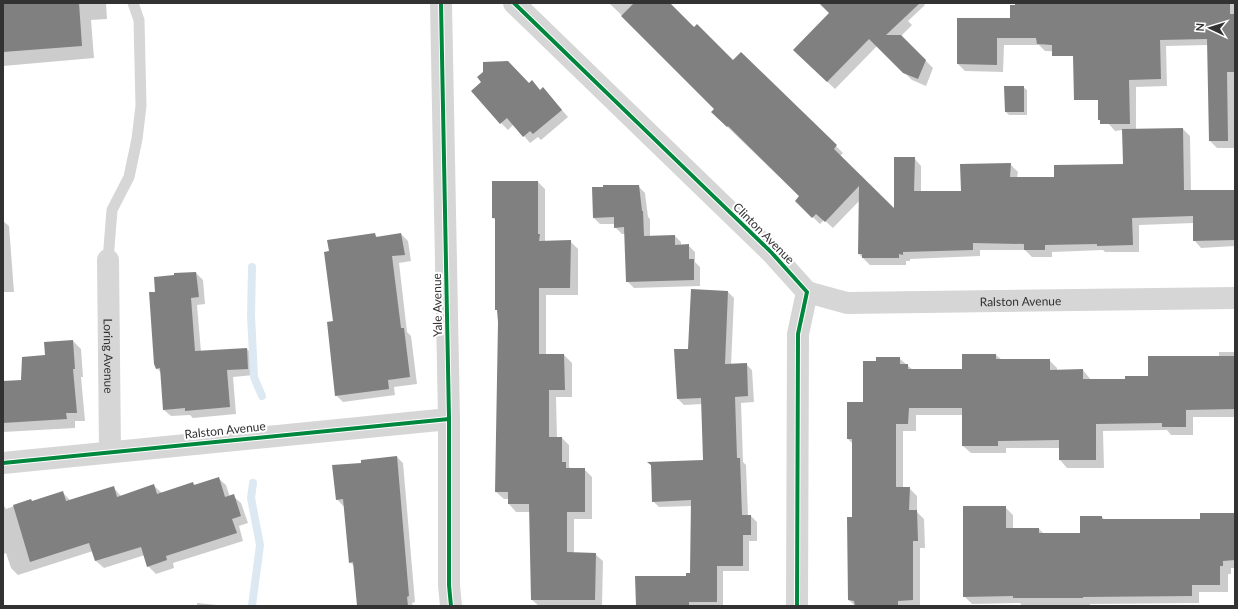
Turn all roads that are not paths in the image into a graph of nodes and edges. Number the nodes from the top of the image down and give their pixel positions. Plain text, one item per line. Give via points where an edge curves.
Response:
1 (133, 3) edge
2 (441, 3) edge
3 (514, 3) edge
4 (108, 260) joint
5 (807, 292) junction
6 (1235, 298) edge
7 (449, 419) junction
8 (110, 451) junction
9 (3, 462) edge
10 (451, 606) edge
11 (796, 606) edge

1 - 4 lane via 139,20 141,106 138,139 129,177 112,210
2 - 7 street, Yale Avenue
3 - 5 street, Clinton Avenue via 771,252
4 - 8 street, Loring Avenue
5 - 6 street, Ralston Avenue via 847,303
5 - 11 street via 798,334
7 - 8 street, Ralston Avenue
7 - 10 street, Yale Avenue
8 - 9 street, Ralston Avenue

